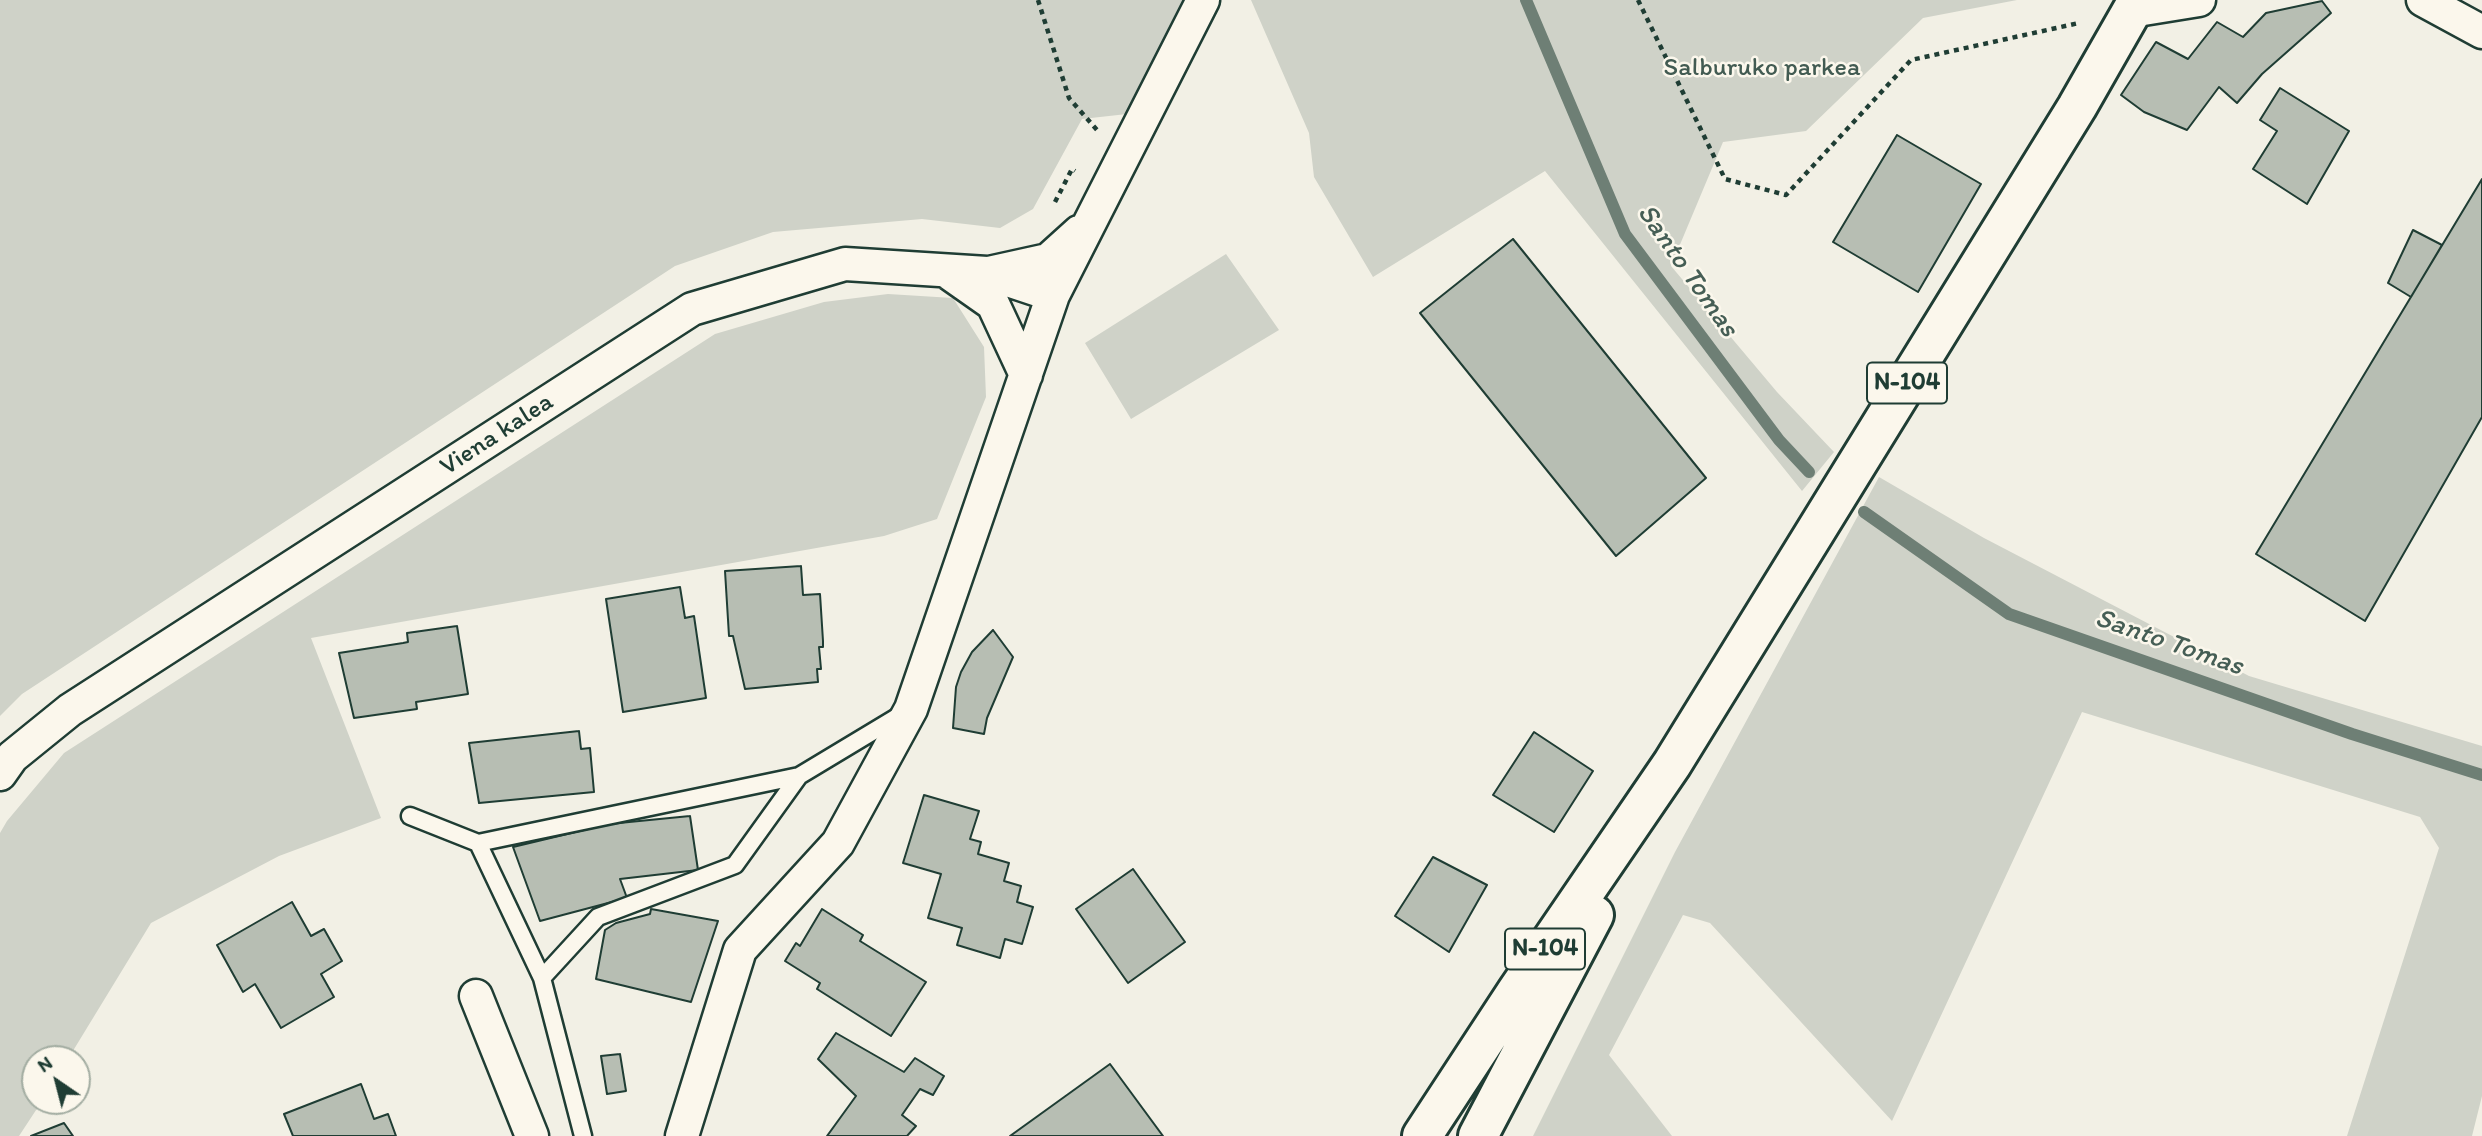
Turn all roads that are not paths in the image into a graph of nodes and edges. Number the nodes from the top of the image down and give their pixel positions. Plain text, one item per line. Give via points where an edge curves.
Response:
1 (1203, 0) edge
2 (2199, 0) edge
3 (2423, 0) edge
4 (2135, 6) edge
5 (2482, 32) edge
6 (1090, 221) junction
7 (945, 271) junction
8 (987, 273) junction
9 (1053, 295) junction
10 (1026, 375) junction
11 (911, 709) junction
12 (1672, 764) junction
13 (0, 774) edge
14 (799, 776) junction
15 (410, 816) dead end
16 (478, 843) junction
17 (542, 978) junction
18 (476, 996) dead end
19 (531, 1136) edge
20 (583, 1136) edge
21 (682, 1136) edge
22 (1422, 1136) edge
23 (1478, 1136) edge

1 - 6 street
2 - 4 street
3 - 5 street
4 - 12 main road, N-104
6 - 8 street via 1048,260
6 - 9 street
7 - 8 street, Viena kalea
7 - 10 street via 993,304
7 - 13 street, Viena kalea via 845,264 692,309 70,710 12,757
8 - 9 street, Viena kalea
9 - 10 street
10 - 11 street
11 - 14 lane
11 - 21 street via 838,843 740,950
12 - 22 main road, N-104
12 - 23 main road, N-104
14 - 16 lane
14 - 17 lane via 735,865 598,917
15 - 16 lane
16 - 17 lane
17 - 20 lane
18 - 19 street

